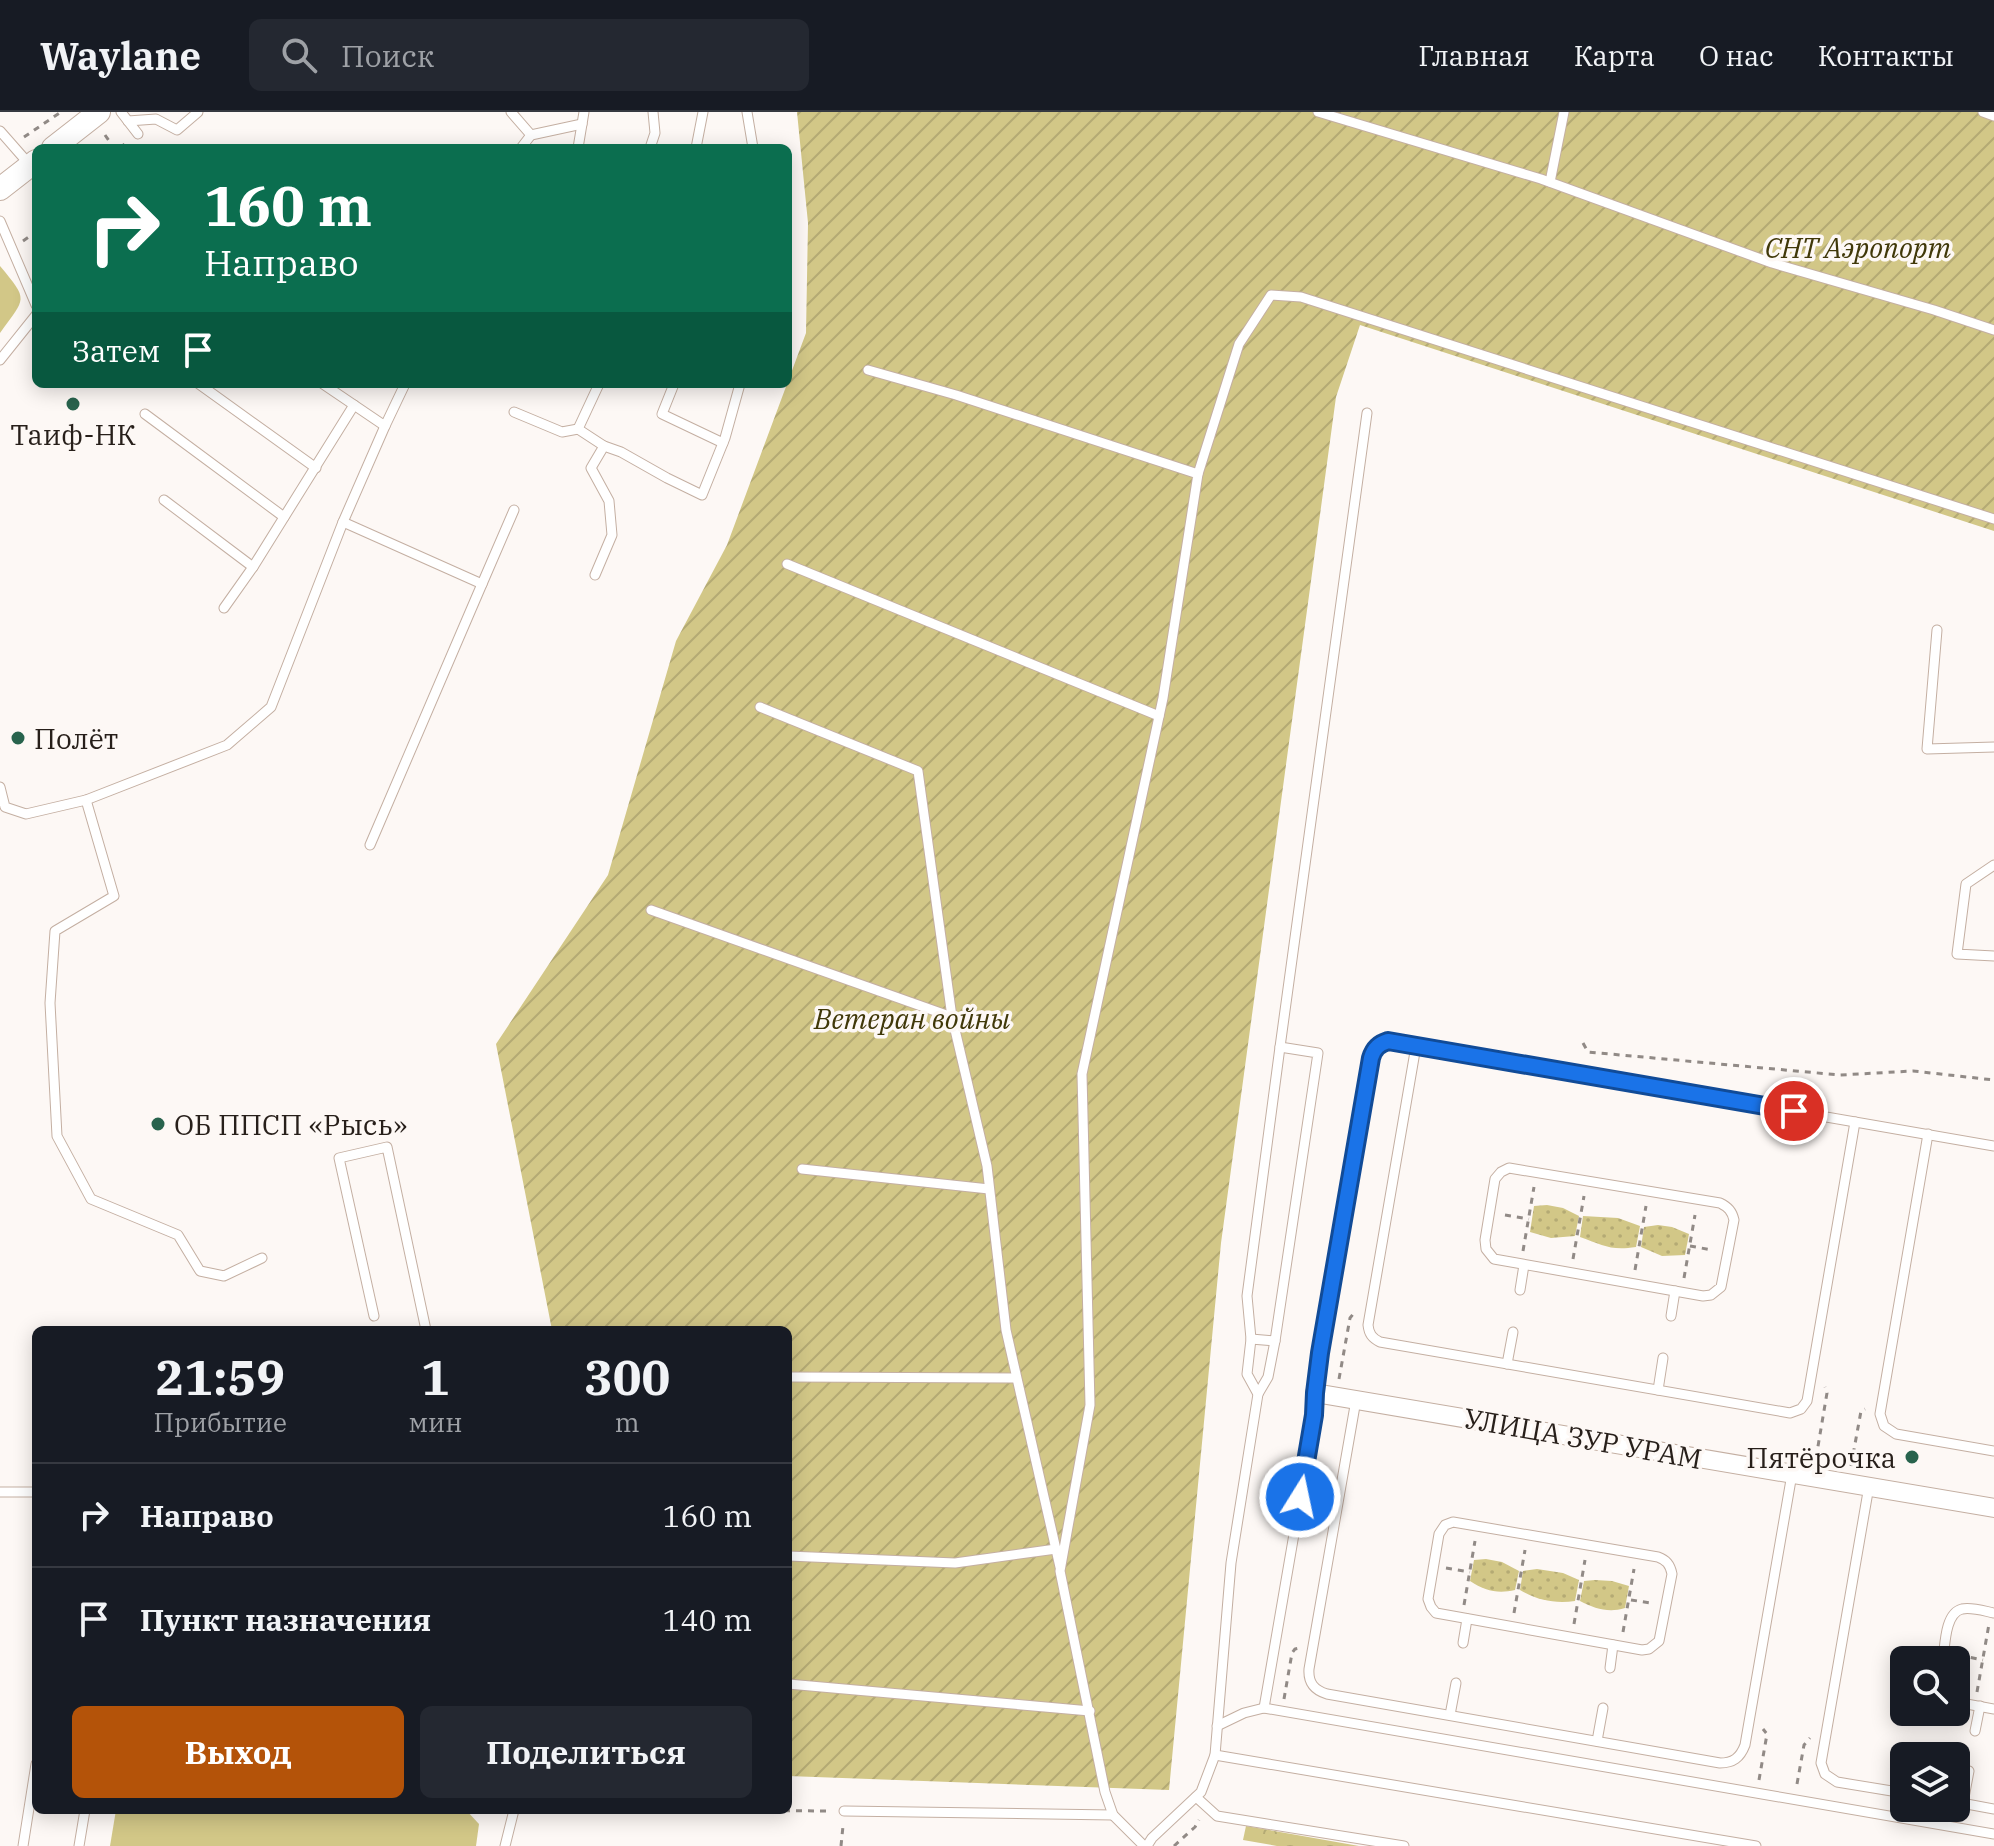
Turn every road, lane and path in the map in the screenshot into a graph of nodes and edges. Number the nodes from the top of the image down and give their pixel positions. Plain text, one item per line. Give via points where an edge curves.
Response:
1 (61, 112) edge
2 (99, 112) edge
3 (121, 112) edge
4 (198, 112) edge
5 (511, 112) edge
6 (584, 112) edge
7 (653, 112) edge
8 (703, 112) edge
9 (747, 112) edge
10 (1318, 112) edge
11 (1564, 112) edge
12 (1983, 112) edge
13 (1994, 116) edge
14 (128, 121) junction
15 (582, 124) junction
16 (0, 131) edge
17 (138, 134) dead end
18 (531, 135) junction
19 (58, 144) edge
20 (524, 144) edge
21 (579, 144) edge
22 (651, 144) edge
23 (697, 144) edge
24 (752, 144) edge
25 (12, 145) junction
26 (32, 164) edge
27 (32, 167) edge
28 (1550, 182) junction
29 (0, 189) edge
30 (0, 221) edge
31 (32, 296) edge
32 (32, 320) edge
33 (1994, 330) edge
34 (0, 360) edge
35 (868, 370) dead end
36 (205, 388) edge
37 (329, 388) edge
38 (403, 388) edge
39 (597, 388) edge
40 (672, 388) edge
41 (739, 388) edge
42 (354, 405) junction
43 (514, 412) dead end
44 (1367, 413) dead end
45 (145, 414) dead end
46 (385, 426) junction
47 (578, 429) junction
48 (723, 443) junction
49 (604, 446) junction
50 (316, 468) junction
51 (1198, 474) junction
52 (164, 500) dead end
53 (514, 510) dead end
54 (284, 517) junction
55 (1994, 519) edge
56 (343, 522) junction
57 (787, 564) dead end
58 (253, 567) junction
59 (595, 575) dead end
60 (482, 584) junction
61 (224, 608) dead end
62 (1937, 630) dead end
63 (760, 707) dead end
64 (1159, 716) junction
65 (1994, 747) edge
66 (0, 787) edge
67 (86, 800) junction
68 (370, 845) dead end
69 (1994, 865) edge
70 (651, 910) dead end
71 (1994, 956) edge
72 (952, 1017) junction
73 (1583, 1043) dead end
74 (1416, 1046) junction
75 (1280, 1047) junction
76 (1994, 1080) edge
77 (1855, 1122) junction
78 (1928, 1134) junction
79 (1994, 1146) edge
80 (802, 1169) dead end
81 (1537, 1171) junction
82 (1587, 1180) junction
83 (989, 1189) junction
84 (1648, 1191) junction
85 (1698, 1199) junction
86 (1489, 1212) junction
87 (1529, 1219) junction
88 (1690, 1246) junction
89 (1728, 1253) junction
90 (262, 1258) dead end
91 (1523, 1265) junction
92 (1571, 1273) junction
93 (1632, 1284) junction
94 (1520, 1290) dead end
95 (1678, 1292) junction
96 (374, 1316) dead end
97 (1671, 1316) dead end
98 (1349, 1323) dead end
99 (425, 1326) edge
100 (1513, 1332) dead end
101 (1251, 1339) junction
102 (1275, 1341) junction
103 (1663, 1358) dead end
104 (1342, 1364) dead end
105 (1507, 1364) junction
106 (792, 1377) edge
107 (1016, 1378) junction
108 (1658, 1390) junction
109 (1315, 1393) junction
110 (1258, 1394) junction
111 (1356, 1400) junction
112 (1826, 1403) dead end
113 (1861, 1411) dead end
114 (1818, 1444) dead end
115 (1854, 1451) dead end
116 (1994, 1451) edge
117 (1792, 1473) junction
118 (1869, 1486) junction
119 (0, 1492) edge
120 (32, 1492) edge
121 (1994, 1508) edge
122 (1478, 1526) junction
123 (1528, 1534) junction
124 (1588, 1545) junction
125 (1056, 1549) junction
126 (1637, 1553) junction
127 (792, 1556) edge
128 (1433, 1566) junction
129 (1060, 1571) junction
130 (1470, 1572) junction
131 (1629, 1600) junction
132 (1666, 1606) junction
133 (1992, 1613) edge
134 (1464, 1619) junction
135 (1511, 1627) junction
136 (1572, 1637) junction
137 (1463, 1643) dead end
138 (1617, 1645) junction
139 (1945, 1646) edge
140 (1291, 1659) dead end
141 (1970, 1659) edge
142 (1983, 1660) junction
143 (1610, 1668) dead end
144 (1456, 1683) dead end
145 (792, 1684) edge
146 (1285, 1696) dead end
147 (1970, 1705) edge
148 (1977, 1706) junction
149 (1264, 1708) junction
150 (1603, 1708) dead end
151 (1994, 1709) edge
152 (1090, 1711) junction
153 (1450, 1715) junction
154 (1217, 1726) junction
155 (1975, 1731) dead end
156 (1766, 1740) dead end
157 (1597, 1741) junction
158 (1804, 1745) dead end
159 (1215, 1755) junction
160 (1759, 1778) dead end
161 (1797, 1784) dead end
162 (32, 1789) edge
163 (1890, 1791) edge
164 (1196, 1797) junction
165 (1970, 1805) edge
166 (1994, 1809) edge
167 (792, 1811) edge
168 (844, 1811) junction
169 (84, 1814) edge
170 (513, 1814) edge
171 (1113, 1815) junction
172 (1994, 1834) edge
173 (23, 1846) edge
174 (79, 1846) edge
175 (505, 1846) edge
176 (841, 1846) edge
177 (1146, 1846) edge
178 (1404, 1846) edge
179 (1756, 1846) edge

1 - 25 path
2 - 19 street
3 - 14 lane
4 - 14 lane via 177,130 156,119
5 - 18 lane
6 - 15 lane
7 - 22 lane
8 - 23 lane
9 - 24 lane
10 - 28 lane
11 - 28 lane
12 - 13 lane
14 - 17 lane
15 - 18 lane
15 - 21 lane
16 - 25 lane
18 - 20 lane
25 - 26 lane
27 - 29 street
28 - 33 lane via 1772,263
30 - 31 lane
32 - 34 lane
35 - 51 lane
36 - 50 lane
37 - 42 lane
38 - 46 lane
39 - 47 lane
40 - 48 lane via 662,414
41 - 48 lane
42 - 46 lane
42 - 50 lane
43 - 47 lane via 562,432
44 - 75 lane
45 - 54 lane
46 - 56 lane
47 - 49 lane
48 - 49 lane via 702,495
49 - 59 lane via 591,468 609,501 612,535
50 - 54 lane
51 - 55 lane via 1239,344 1271,295 1301,297
51 - 64 lane
52 - 58 lane
53 - 60 lane
54 - 58 lane
56 - 60 lane
56 - 67 lane via 271,707 227,745
57 - 64 lane
58 - 61 lane
60 - 68 lane
62 - 65 lane via 1927,749
63 - 72 lane via 918,771
64 - 129 lane via 1082,1074 1090,1405
66 - 67 lane via 5,807 26,814
67 - 90 lane via 114,896 55,931 50,1003 57,1136 91,1199 178,1235 200,1271 224,1276
69 - 71 lane via 1966,884 1957,954
70 - 72 lane
72 - 83 lane
73 - 76 path via 1588,1052 1809,1073 1913,1071
74 - 77 lane
74 - 105 lane via 1369,1331 1380,1342
74 - 109 lane via 1388,1041 1373,1052
75 - 101 lane via 1247,1296
75 - 102 lane via 1318,1053
77 - 78 lane
77 - 108 lane via 1805,1405 1790,1413
78 - 79 lane
78 - 116 lane via 1880,1414 1884,1426 1896,1434
80 - 83 lane
81 - 82 lane
81 - 86 lane via 1501,1172
81 - 87 path
82 - 84 lane
82 - 92 path
83 - 107 lane
84 - 85 lane
84 - 93 path
85 - 88 path
85 - 89 lane via 1730,1210 1734,1220
86 - 87 path
86 - 91 lane via 1488,1253
87 - 91 path
88 - 89 path
88 - 95 path
89 - 95 lane via 1717,1292
91 - 92 lane
91 - 94 lane
92 - 93 lane
93 - 95 lane
95 - 97 lane
96 - 99 lane via 339,1158 387,1147
98 - 104 path
100 - 105 lane
101 - 102 lane
101 - 110 lane via 1247,1374
102 - 110 lane via 1268,1377
103 - 108 lane
105 - 108 lane
106 - 107 lane
107 - 125 lane
109 - 111 street, УЛИЦА ЗУР УРАМ
109 - 149 lane
110 - 154 lane via 1231,1563
111 - 117 street, УЛИЦА ЗУР УРАМ
111 - 153 lane via 1310,1683 1327,1694
112 - 114 path
113 - 115 path
117 - 118 street, УЛИЦА ЗУР УРАМ
117 - 157 lane via 1745,1745 1738,1757 1720,1763
118 - 121 street, УЛИЦА ЗУР УРАМ
118 - 163 lane via 1821,1763 1825,1774 1837,1782
119 - 120 lane
122 - 123 lane
122 - 128 lane via 1453,1522 1442,1528
122 - 130 path
123 - 124 lane
123 - 135 path
124 - 126 lane
124 - 136 path
125 - 127 lane via 955,1563
125 - 129 lane
126 - 131 path
126 - 132 lane via 1668,1563 1672,1574
128 - 130 path
128 - 134 lane via 1431,1607 1440,1615
129 - 152 lane
130 - 134 path
131 - 132 path
131 - 138 path
132 - 138 lane via 1655,1646 1642,1650
133 - 139 lane via 1964,1609 1953,1614
133 - 142 path
134 - 135 lane
134 - 137 lane
135 - 136 lane
136 - 138 lane
138 - 143 lane
140 - 146 path
141 - 142 path
142 - 148 path
144 - 153 lane
145 - 152 lane
147 - 148 lane
148 - 151 lane
148 - 155 lane
149 - 154 lane
149 - 172 lane
150 - 157 lane
152 - 171 lane
153 - 157 lane
154 - 159 lane
156 - 160 path
158 - 161 path
159 - 164 lane
159 - 179 lane
162 - 173 lane
164 - 177 lane
164 - 178 lane via 1217,1816
165 - 166 lane
167 - 168 path
168 - 171 lane
168 - 176 path
169 - 174 lane
170 - 175 lane
171 - 177 lane

